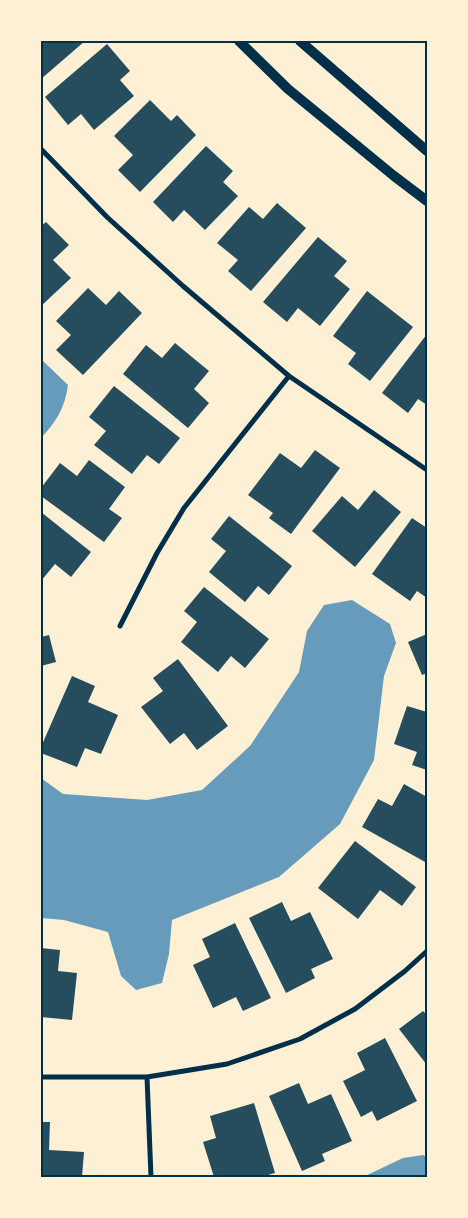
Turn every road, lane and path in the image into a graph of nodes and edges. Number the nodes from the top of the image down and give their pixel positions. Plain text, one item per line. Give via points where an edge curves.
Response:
1 (239, 41) edge
2 (300, 41) edge
3 (41, 149) edge
4 (427, 151) edge
5 (427, 200) edge
6 (289, 376) junction
7 (427, 470) edge
8 (120, 626) dead end
9 (427, 951) edge
10 (41, 1077) edge
11 (148, 1077) junction
12 (151, 1177) edge

1 - 5 main road via 288,89
2 - 4 main road
3 - 6 street via 107,217
6 - 7 street
6 - 8 street via 184,508
9 - 11 street via 354,1009 300,1039 228,1064
10 - 11 street
11 - 12 street

